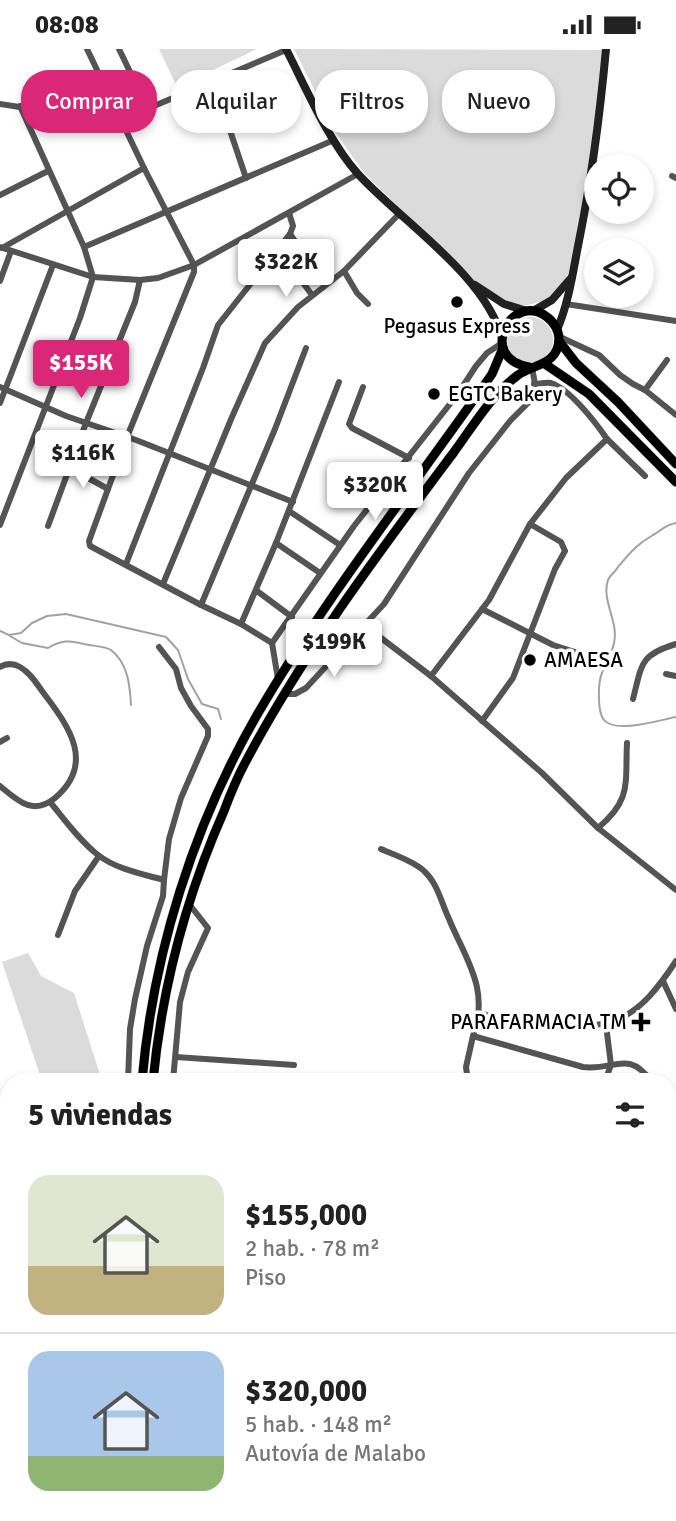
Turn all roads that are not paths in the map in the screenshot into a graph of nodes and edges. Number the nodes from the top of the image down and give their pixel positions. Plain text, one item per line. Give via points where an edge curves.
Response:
1 (87, 49) edge
2 (119, 49) edge
3 (286, 49) edge
4 (606, 49) edge
5 (97, 70) edge
6 (129, 70) edge
7 (236, 70) edge
8 (0, 104) edge
9 (20, 106) joint
10 (127, 133) edge
11 (231, 133) edge
12 (334, 140) junction
13 (144, 168) junction
14 (48, 171) junction
15 (358, 174) junction
16 (246, 178) junction
17 (0, 195) edge
18 (66, 211) junction
19 (168, 211) junction
20 (289, 213) junction
21 (399, 214) junction
22 (290, 234) junction
23 (84, 247) junction
24 (1, 248) edge
25 (11, 251) junction
26 (53, 265) junction
27 (194, 265) junction
28 (344, 271) junction
29 (572, 276) junction
30 (93, 277) junction
31 (140, 280) junction
32 (0, 281) edge
33 (470, 281) junction
34 (312, 296) junction
35 (566, 303) junction
36 (368, 305) dead end
37 (530, 311) junction
38 (676, 321) edge
39 (558, 336) junction
40 (502, 343) junction
41 (306, 348) dead end
42 (667, 360) dead end
43 (545, 364) junction
44 (530, 367) junction
45 (340, 382) dead end
46 (534, 384) junction
47 (363, 387) dead end
48 (3, 388) edge
49 (645, 390) junction
50 (0, 403) edge
51 (45, 407) junction
52 (676, 415) edge
53 (86, 423) junction
54 (127, 437) junction
55 (607, 439) junction
56 (170, 454) junction
57 (409, 458) junction
58 (676, 464) edge
59 (70, 468) junction
60 (211, 470) junction
61 (645, 476) dead end
62 (676, 482) edge
63 (252, 485) junction
64 (108, 489) junction
65 (293, 502) junction
66 (289, 511) junction
67 (530, 524) junction
68 (0, 525) edge
69 (48, 526) dead end
70 (276, 543) junction
71 (340, 545) junction
72 (126, 564) junction
73 (320, 573) junction
74 (163, 584) junction
75 (257, 591) junction
76 (201, 605) junction
77 (482, 609) junction
78 (292, 617) junction
79 (241, 624) junction
80 (365, 625) junction
81 (531, 634) junction
82 (272, 643) junction
83 (676, 645) edge
84 (159, 647) dead end
85 (578, 653) dead end
86 (0, 667) edge
87 (666, 674) dead end
88 (676, 675) edge
89 (431, 676) junction
90 (278, 681) junction
91 (285, 694) junction
92 (633, 699) dead end
93 (482, 721) junction
94 (7, 738) dead end
95 (0, 743) edge
96 (627, 743) dead end
97 (0, 786) edge
98 (50, 802) junction
99 (598, 828) junction
100 (381, 849) dead end
101 (99, 856) junction
102 (164, 880) junction
103 (676, 890) edge
104 (189, 904) junction
105 (58, 935) dead end
106 (676, 961) edge
107 (663, 981) junction
108 (676, 1009) edge
109 (480, 1013) junction
110 (606, 1024) junction
111 (473, 1036) junction
112 (176, 1057) junction
113 (294, 1065) dead end
114 (611, 1065) junction
115 (128, 1073) edge
116 (143, 1073) edge
117 (154, 1073) edge
118 (174, 1073) edge
119 (467, 1073) edge
120 (608, 1073) edge
121 (644, 1073) edge

1 - 5 street
2 - 6 street
3 - 7 street
3 - 12 main road
4 - 29 main road via 595,153
8 - 9 street
9 - 14 street
10 - 13 street
11 - 16 street
12 - 15 main road
12 - 16 street
13 - 18 street
13 - 19 street
14 - 17 street
14 - 18 street
15 - 20 street
15 - 21 main road
16 - 19 street
18 - 23 street
18 - 24 street
19 - 23 street
19 - 27 street
20 - 22 street
20 - 27 street
21 - 28 street
21 - 33 main road
22 - 34 street via 299,247 289,265
22 - 56 street via 218,325
23 - 30 street
24 - 25 street
25 - 26 street
25 - 32 street
26 - 30 street
26 - 48 street
27 - 31 street
27 - 54 street
28 - 34 street
28 - 36 street
29 - 35 main road
29 - 37 main road via 552,300
30 - 31 street
30 - 51 street
31 - 53 street
33 - 37 main road via 504,305
33 - 40 main road via 490,310
34 - 60 street via 265,343
35 - 38 street
35 - 39 main road
37 - 39 main road via 548,317
37 - 40 main road via 510,320
39 - 43 main road via 557,350
39 - 49 street via 599,355 626,380
39 - 58 main road via 576,363
40 - 44 main road via 513,362
40 - 57 street via 476,366
40 - 90 main road via 492,374 378,531
41 - 63 street
42 - 49 street
43 - 44 main road
43 - 62 main road via 589,394
44 - 46 street
44 - 91 main road via 498,394 434,478
45 - 65 street
46 - 55 street via 553,384 591,417
46 - 80 street via 536,394 469,473 389,598
47 - 57 street via 349,424
48 - 50 street
48 - 51 street
49 - 52 street
51 - 53 street
51 - 68 street
53 - 54 street
53 - 59 street
54 - 56 street
54 - 64 street
55 - 61 street
55 - 67 street via 566,478
56 - 60 street
56 - 72 street
57 - 71 street
59 - 64 street
59 - 69 street
60 - 63 street
60 - 74 street
63 - 65 street
63 - 76 street
64 - 72 street via 89,543
65 - 66 street
66 - 70 street
66 - 71 street
67 - 77 street
67 - 81 street via 566,548
70 - 73 street
70 - 75 street
71 - 73 street
72 - 74 street
73 - 78 street
74 - 76 street
75 - 78 street
75 - 79 street
76 - 79 street
77 - 81 street
77 - 89 street
78 - 82 street
79 - 82 street
80 - 89 street
80 - 91 street via 306,688
81 - 85 street
81 - 93 street via 513,678
82 - 90 street
83 - 92 street via 647,657
84 - 102 street via 208,729 169,839
86 - 98 street via 19,666 31,677 69,727 75,743 70,781
87 - 88 street
89 - 93 street
90 - 116 main road via 241,745 200,834 157,974
91 - 104 main road via 244,764
93 - 99 street
94 - 95 street
96 - 99 street via 624,796 613,816
97 - 98 street via 28,807
98 - 101 street
99 - 103 street
100 - 109 street via 423,869 435,884 474,975
101 - 102 street
101 - 105 street via 75,891
102 - 115 street via 135,999
104 - 112 street via 208,928 183,992
104 - 117 main road via 162,1013
106 - 107 street
107 - 108 street
107 - 110 street via 629,1014
109 - 110 street via 554,1025
109 - 111 street
110 - 114 street
111 - 114 street via 583,1067
111 - 119 street
112 - 113 street
112 - 118 street
114 - 120 street
114 - 121 street via 637,1065

